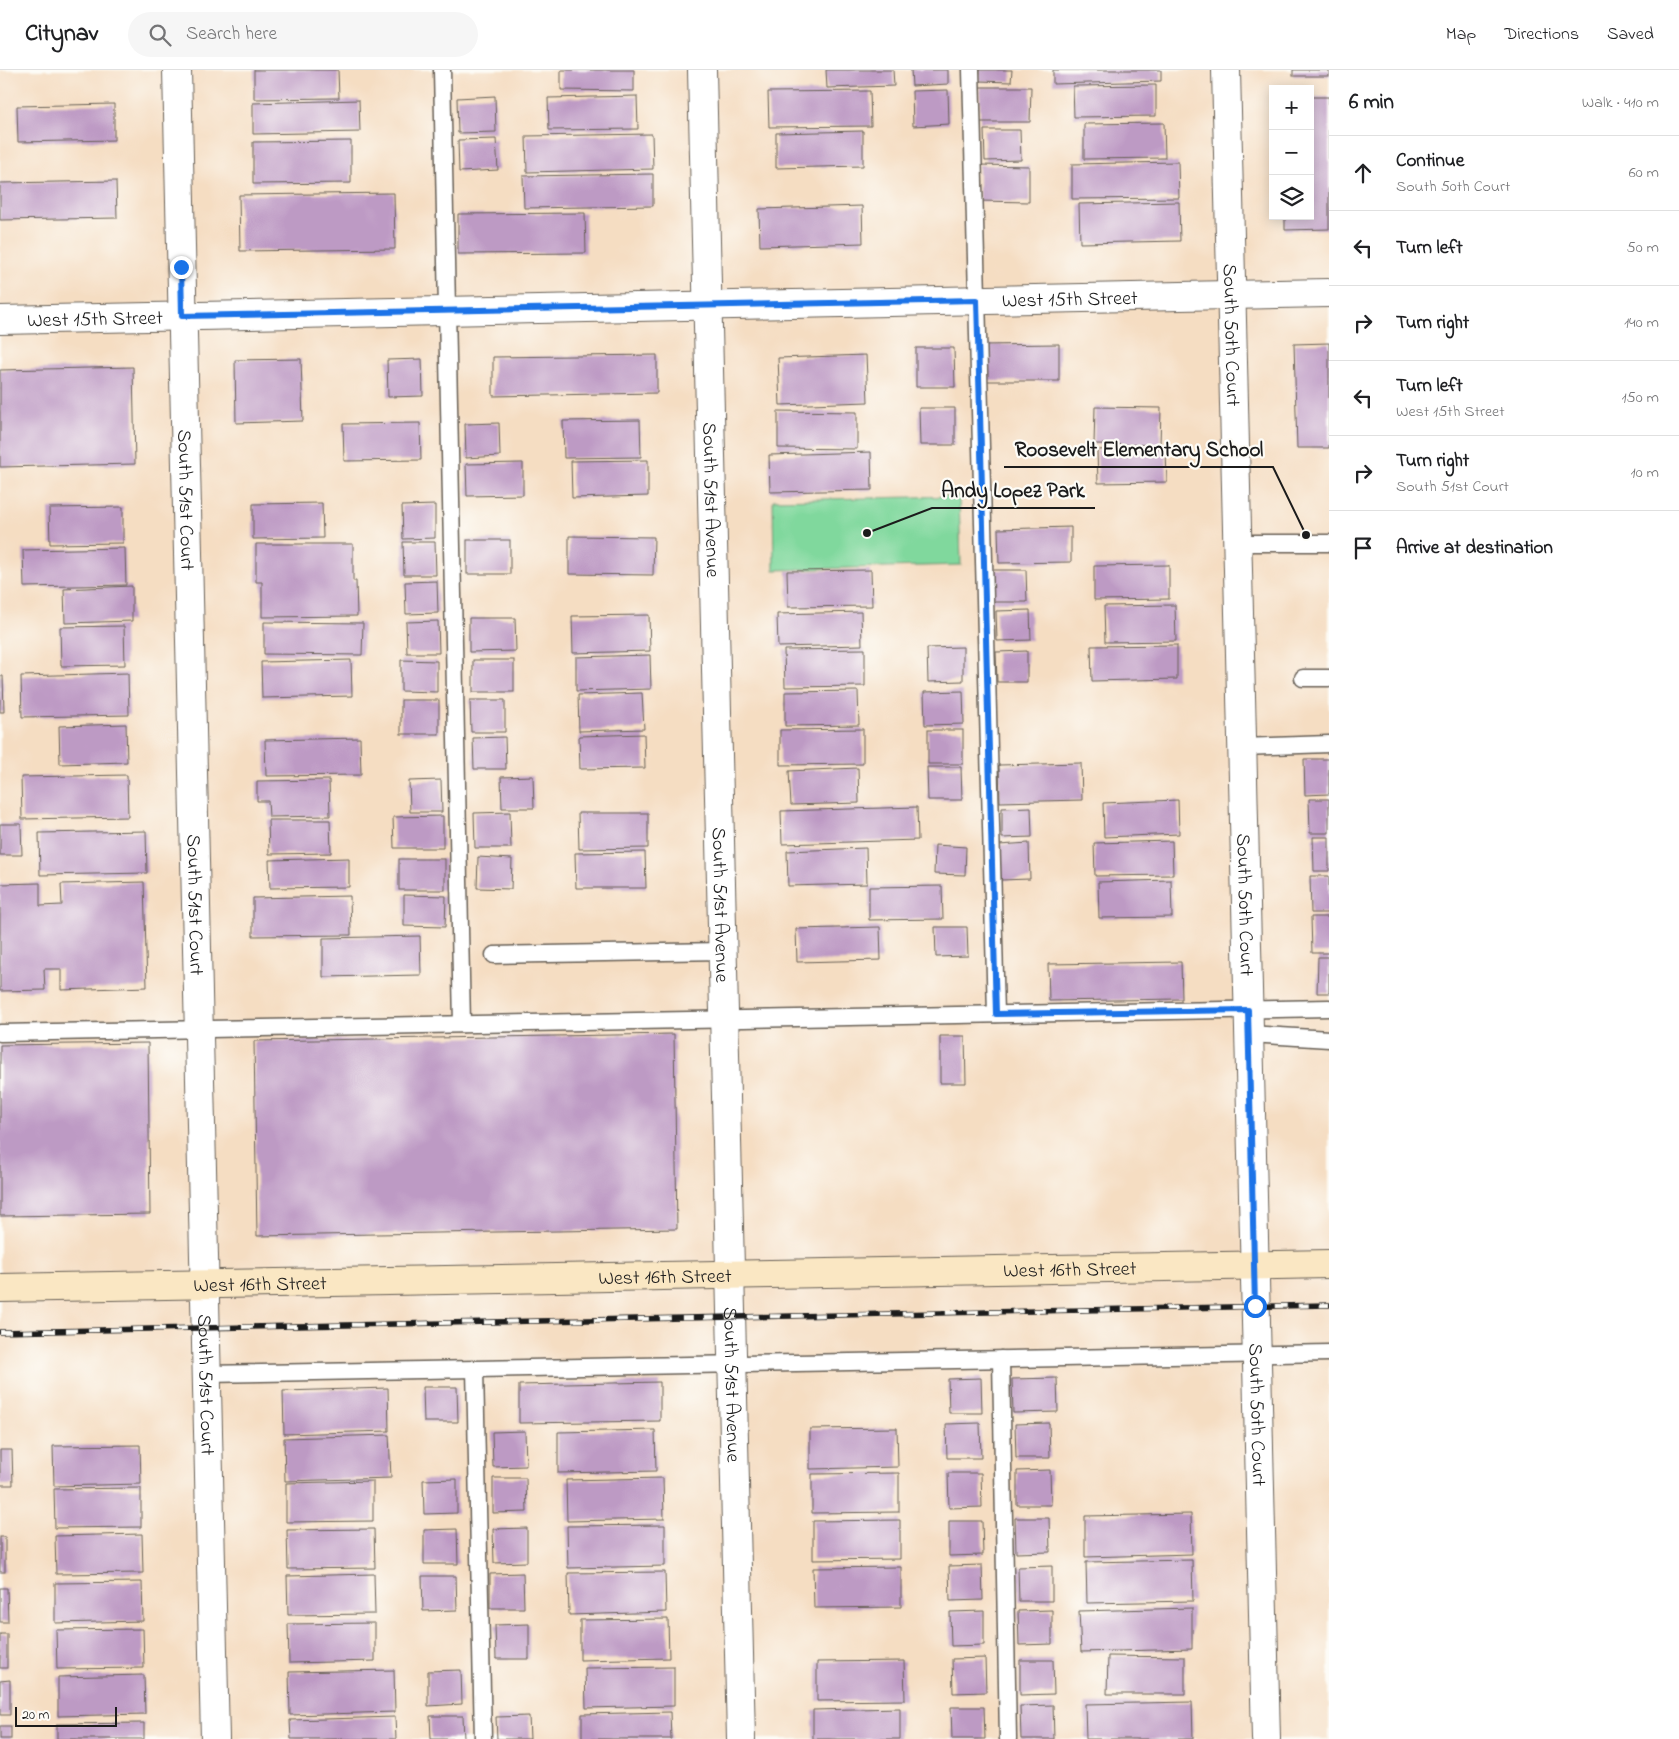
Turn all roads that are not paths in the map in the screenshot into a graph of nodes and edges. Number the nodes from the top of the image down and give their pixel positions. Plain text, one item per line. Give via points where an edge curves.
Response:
1 (177, 70) edge
2 (442, 70) edge
3 (702, 70) edge
4 (971, 70) edge
5 (1226, 70) edge
6 (1329, 293) edge
7 (1231, 294) junction
8 (977, 300) junction
9 (707, 305) junction
10 (446, 310) junction
11 (182, 316) junction
12 (0, 320) edge
13 (1237, 543) junction
14 (1329, 543) edge
15 (1303, 678) dead end
16 (1329, 678) edge
17 (1329, 744) edge
18 (1242, 747) junction
19 (723, 951) junction
20 (494, 955) dead end
21 (1329, 1008) edge
22 (996, 1014) junction
23 (724, 1019) junction
24 (1249, 1022) junction
25 (462, 1024) junction
26 (199, 1029) junction
27 (0, 1033) edge
28 (1329, 1039) edge
29 (1329, 1264) edge
30 (1254, 1265) junction
31 (730, 1275) junction
32 (204, 1284) junction
33 (0, 1288) edge
34 (1329, 1353) edge
35 (1257, 1355) junction
36 (1001, 1359) junction
37 (732, 1364) junction
38 (475, 1369) junction
39 (206, 1374) junction
40 (215, 1739) edge
41 (483, 1739) edge
42 (741, 1739) edge
43 (1008, 1739) edge
44 (1266, 1739) edge

1 - 11 street, South 51st Court
2 - 10 lane
3 - 9 street, South 51st Avenue
4 - 8 lane
5 - 7 street, South 50th Court
6 - 7 street, West 15th Street
7 - 8 street, West 15th Street
7 - 13 street, South 50th Court
8 - 9 street, West 15th Street
8 - 22 lane
9 - 10 street, West 15th Street
9 - 19 street, South 51st Avenue
10 - 11 street, West 15th Street
10 - 25 lane
11 - 12 street, West 15th Street
11 - 26 street, South 51st Court
13 - 14 lane
13 - 18 street, South 50th Court
15 - 16 lane
17 - 18 lane
18 - 24 street, South 50th Court
19 - 20 lane
19 - 23 street, South 51st Avenue
21 - 24 lane
22 - 23 lane
22 - 24 lane
23 - 25 lane
23 - 31 street, South 51st Avenue
24 - 28 lane
24 - 30 street, South 50th Court
25 - 26 lane
26 - 27 lane
26 - 32 street, South 51st Court
29 - 30 street, West 16th Street
30 - 31 street, West 16th Street
30 - 35 street, South 50th Court
31 - 32 street, West 16th Street
31 - 37 street, South 51st Avenue
32 - 33 street, West 16th Street
32 - 39 street, South 51st Court
34 - 35 lane
35 - 36 lane
35 - 44 street, South 50th Court
36 - 37 lane
36 - 43 lane
37 - 38 lane
37 - 42 street, South 51st Avenue
38 - 39 lane
38 - 41 lane
39 - 40 street, South 51st Court

